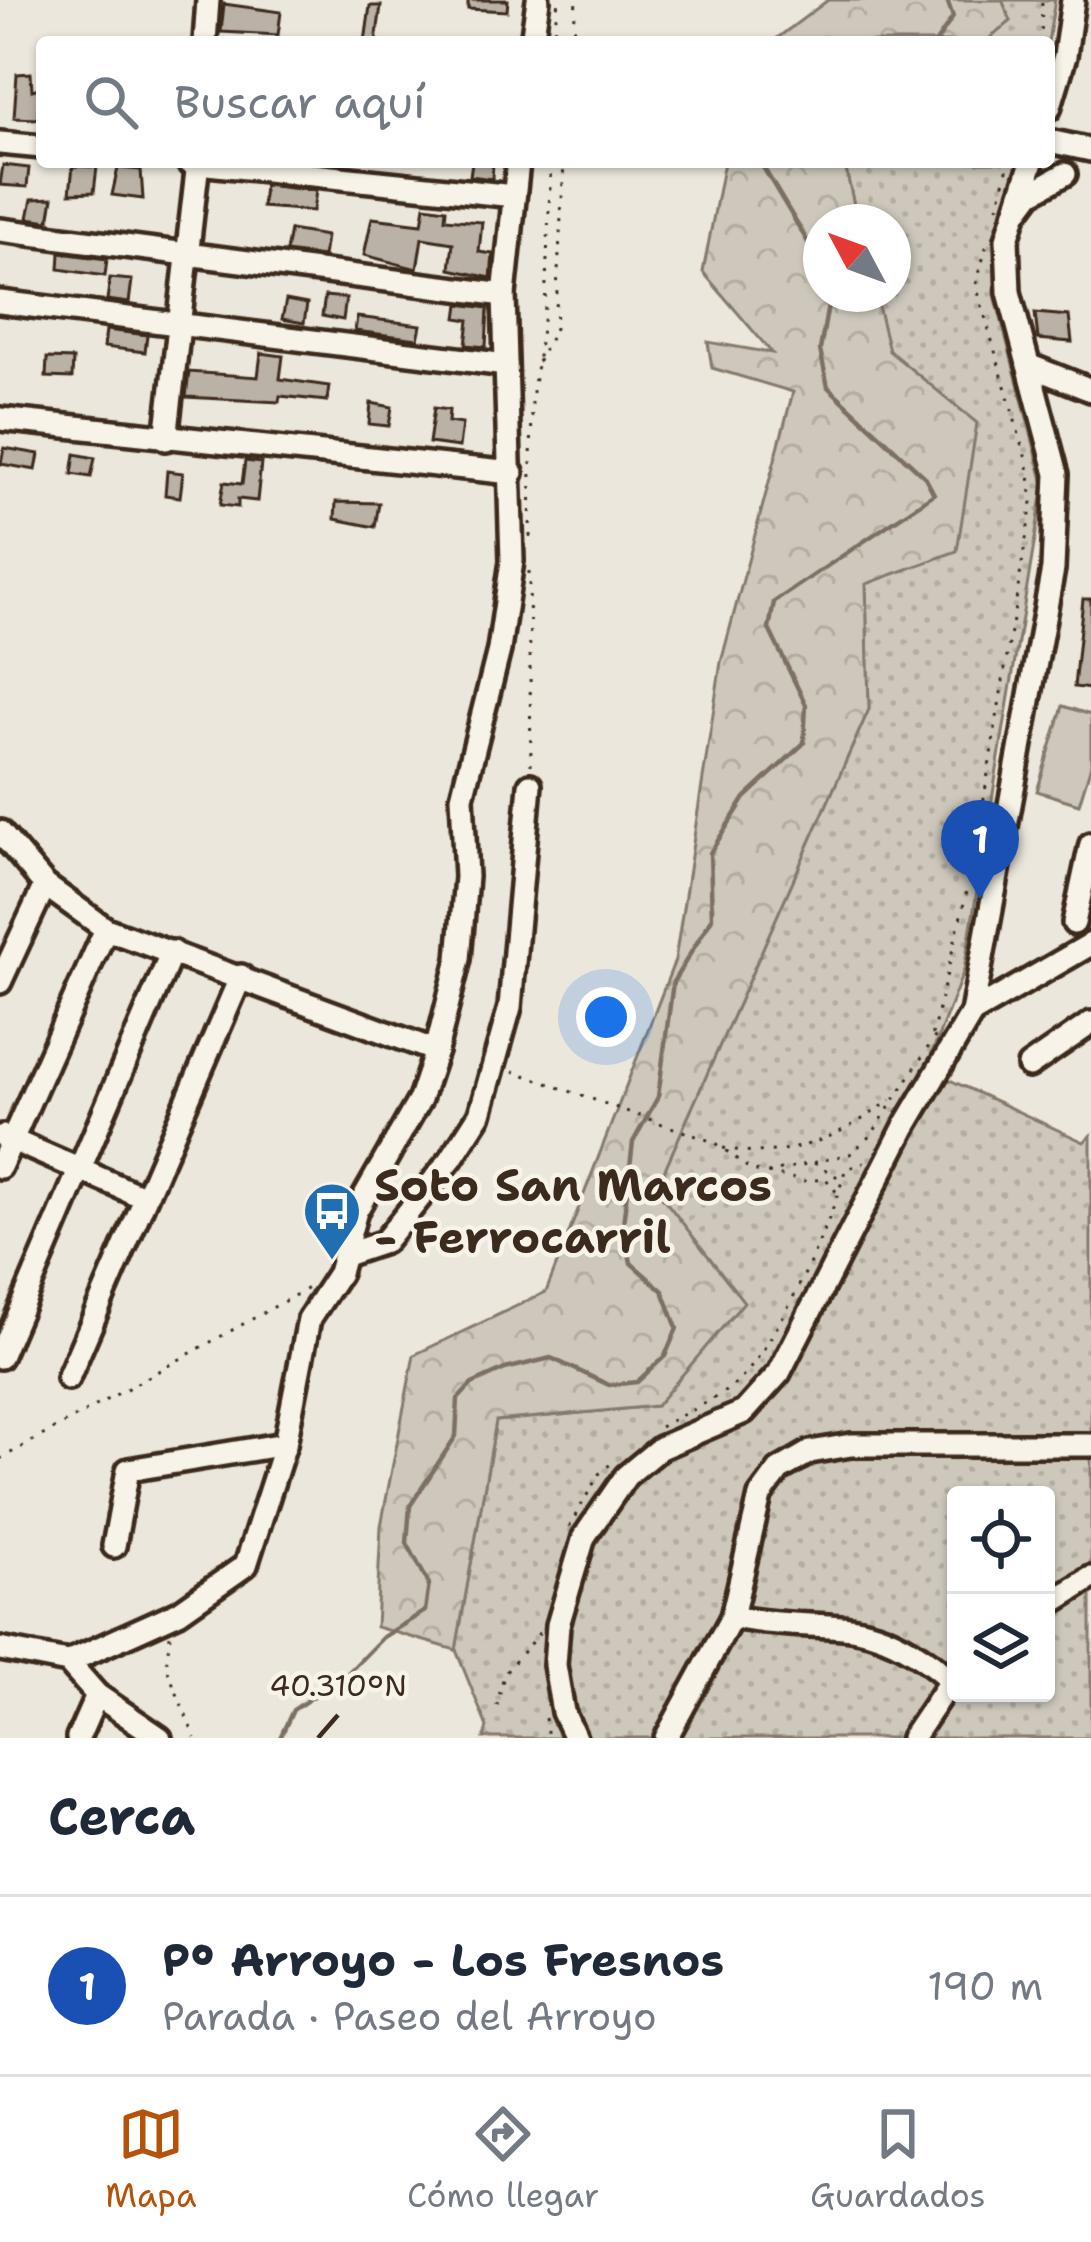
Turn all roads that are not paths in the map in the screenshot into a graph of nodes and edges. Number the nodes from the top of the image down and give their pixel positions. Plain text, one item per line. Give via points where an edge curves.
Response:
1 (208, 0) edge
2 (538, 0) edge
3 (1073, 0) edge
4 (205, 36) edge
5 (533, 36) edge
6 (1055, 82) edge
7 (0, 142) edge
8 (1055, 142) edge
9 (36, 146) edge
10 (1091, 150) edge
11 (197, 168) edge
12 (246, 168) edge
13 (517, 168) edge
14 (1029, 168) edge
15 (1054, 168) edge
16 (1065, 174) junction
17 (1091, 176) edge
18 (514, 196) junction
19 (1003, 223) junction
20 (0, 230) edge
21 (189, 250) junction
22 (505, 295) junction
23 (0, 302) edge
24 (182, 321) junction
25 (506, 365) junction
26 (1028, 365) junction
27 (1088, 390) edge
28 (1043, 414) junction
29 (0, 419) edge
30 (166, 440) junction
31 (512, 473) junction
32 (530, 785) road end
33 (0, 832) edge
34 (1091, 844) edge
35 (45, 886) junction
36 (1074, 922) dead end
37 (106, 929) junction
38 (1091, 944) edge
39 (984, 949) junction
40 (172, 952) junction
41 (1041, 970) junction
42 (241, 976) junction
43 (0, 982) edge
44 (962, 1019) junction
45 (1091, 1023) edge
46 (436, 1052) junction
47 (1029, 1066) dead end
48 (6, 1137) edge
49 (0, 1167) edge
50 (79, 1170) junction
51 (145, 1198) junction
52 (345, 1255) junction
53 (0, 1357) edge
54 (68, 1378) dead end
55 (285, 1444) junction
56 (1091, 1444) edge
57 (114, 1546) dead end
58 (1091, 1578) edge
59 (1055, 1600) edge
60 (732, 1618) junction
61 (0, 1649) edge
62 (68, 1662) junction
63 (947, 1673) edge
64 (947, 1688) edge
65 (97, 1696) junction
66 (77, 1738) edge
67 (160, 1738) edge
68 (575, 1738) edge
69 (666, 1738) edge
70 (912, 1738) edge

1 - 4 street
2 - 5 street
3 - 6 street
7 - 9 street
8 - 10 street
11 - 21 street
12 - 18 street
13 - 18 street
14 - 19 street
15 - 16 street
16 - 17 street
16 - 19 street via 1031,193
18 - 22 street
19 - 26 street via 1009,292
20 - 21 street
21 - 22 street
21 - 24 street
22 - 25 street
23 - 24 street
24 - 25 street
24 - 30 street
25 - 31 street
26 - 27 street
26 - 28 street
27 - 28 street
28 - 39 street via 1057,474 1053,569
29 - 30 street
30 - 31 street
31 - 46 street via 512,561 462,797 459,959
32 - 52 street via 510,1007 480,1114 384,1242
33 - 35 street
34 - 36 street
35 - 37 street
35 - 43 street
37 - 40 street
37 - 48 street
38 - 41 street
39 - 41 street via 987,963 1015,980
39 - 44 street
40 - 42 street
40 - 50 street
41 - 44 street
42 - 46 street
42 - 51 street
44 - 68 street via 778,1373 744,1412 660,1448 626,1476 584,1537 555,1665
45 - 47 street
46 - 52 street via 421,1099 356,1211
48 - 49 street
48 - 50 street
50 - 51 street
50 - 53 street
51 - 54 street
52 - 55 street via 309,1319
55 - 57 street via 128,1470
55 - 62 street via 246,1565 179,1612
56 - 60 street via 810,1452 779,1470 760,1496
58 - 59 street
60 - 63 street via 874,1629
60 - 69 street
61 - 62 street
62 - 65 street
64 - 70 street
65 - 66 street
65 - 67 street

